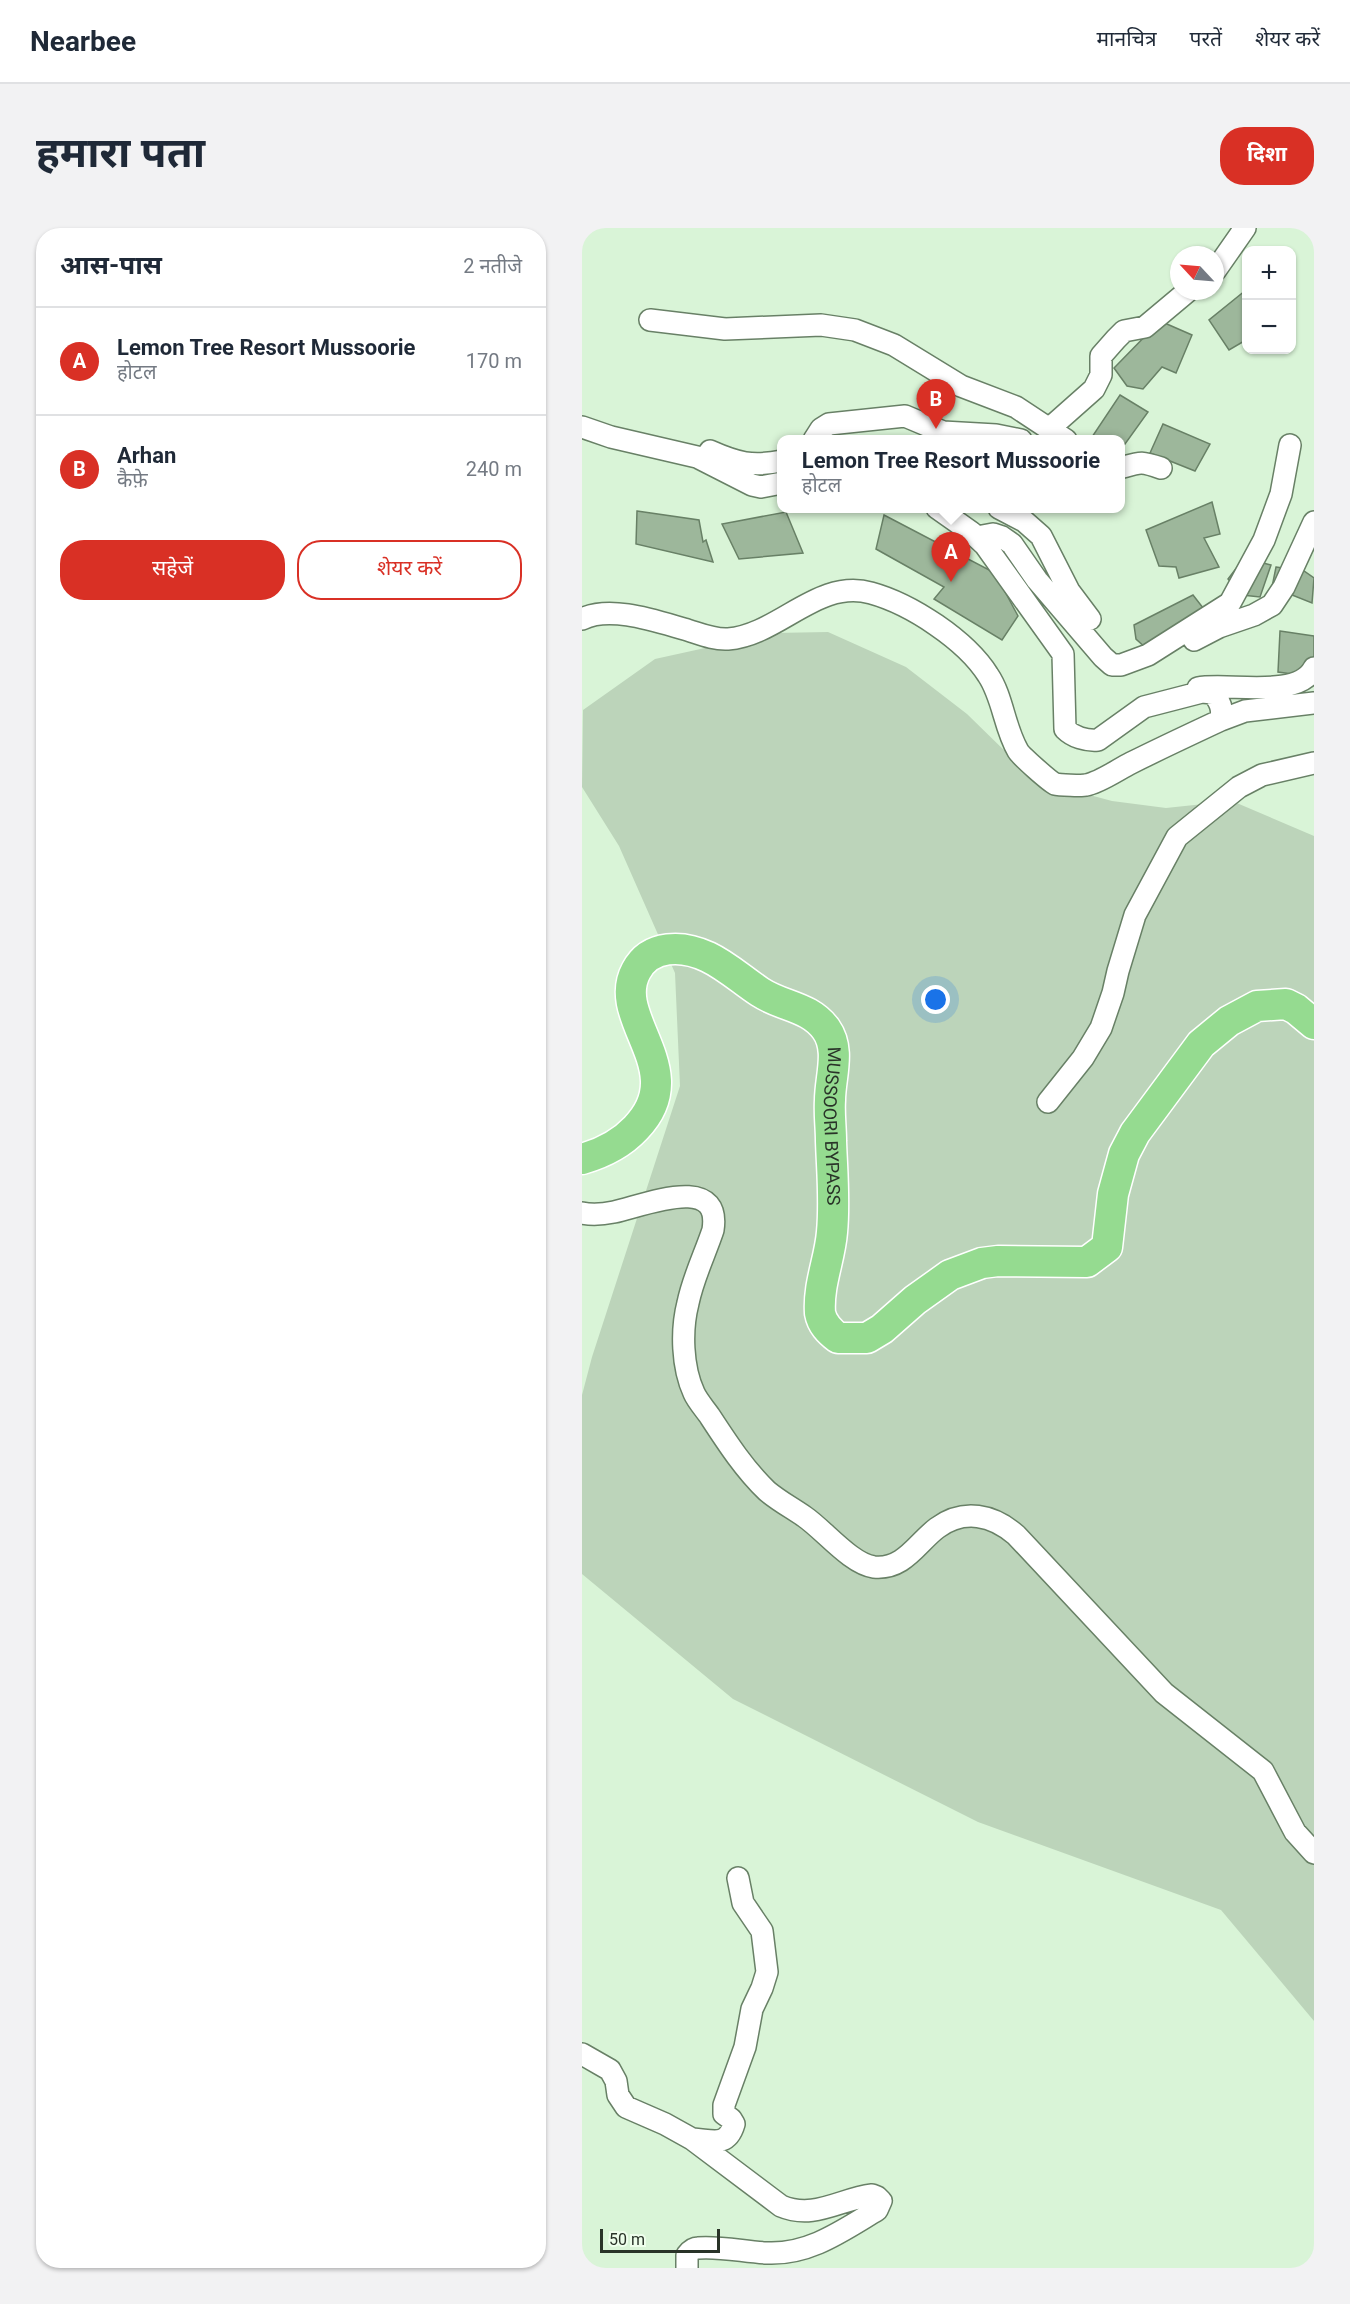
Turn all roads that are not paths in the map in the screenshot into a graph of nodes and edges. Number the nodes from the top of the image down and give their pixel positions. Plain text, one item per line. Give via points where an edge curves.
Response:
1 (1245, 228) edge
2 (1224, 258) edge
3 (1177, 300) edge
4 (650, 320) dead end
5 (582, 427) edge
6 (1058, 434) edge
7 (817, 435) edge
8 (996, 435) edge
9 (1290, 445) dead end
10 (679, 452) junction
11 (777, 462) edge
12 (1125, 466) edge
13 (1161, 468) dead end
14 (777, 484) edge
15 (944, 513) edge
16 (1008, 513) edge
17 (1314, 522) edge
18 (977, 537) junction
19 (582, 619) edge
20 (1089, 619) dead end
21 (1121, 665) junction
22 (1314, 668) edge
23 (1176, 698) junction
24 (1314, 703) edge
25 (1221, 720) junction
26 (1314, 763) edge
27 (1314, 1024) edge
28 (1048, 1102) dead end
29 (582, 1160) edge
30 (582, 1213) edge
31 (1314, 1853) edge
32 (738, 1878) dead end
33 (582, 2054) edge
34 (692, 2139) junction
35 (687, 2268) edge

1 - 2 street
3 - 6 street via 1145,327 1124,331 1116,339 1101,356 1101,375 1094,389
4 - 6 street via 725,329 821,325 855,330 894,345 947,379 999,399
5 - 10 street
7 - 8 street via 829,424 899,416 943,432
9 - 21 street via 1277,504 1264,540 1230,603 1148,656
10 - 11 street via 699,446 742,464
10 - 14 street via 752,485
12 - 13 street via 1143,462
15 - 18 street
16 - 20 street via 1041,536 1069,591
17 - 21 street via 1272,605 1145,665
18 - 21 street via 993,534 1012,544 1037,580 1103,657 1112,665
18 - 23 street via 1064,654 1065,729 1070,734 1098,740 1144,707
19 - 25 street via 603,614 630,615 725,639 758,632 831,593 871,593 955,637 974,656 989,676 1018,752 1054,784 1086,785
22 - 23 street via 1296,683 1252,688 1200,687
23 - 25 street via 1213,693 1223,711
24 - 25 street via 1245,711
26 - 28 street via 1262,775 1247,783 1177,837 1135,915 1101,1028
27 - 29 highway, MUSSOORI BYPASS via 1286,1004 1257,1006 1229,1021 1201,1044 1135,1133 1124,1154 1113,1194 1107,1247 1087,1262 982,1263 950,1275 867,1338 838,1338 826,1328 820,1314 821,1279 832,1234 830,1100 835,1053 830,1035 811,1014 762,993 708,957 682,949 653,952 639,966 630,986 632,1004 655,1068 653,1106 627,1138
30 - 31 street via 612,1212 690,1196 709,1204 714,1211 713,1230 687,1303 686,1366 693,1392 754,1477 768,1492 871,1567 901,1562 938,1527 956,1519 972,1516 1003,1524 1164,1693 1263,1771 1295,1832
32 - 34 street via 743,1903 762,1931 766,1971 724,2105 723,2114 734,2124 729,2137 722,2141
33 - 34 street via 610,2070 626,2107
34 - 35 street via 791,2210 814,2211 872,2195 881,2201 877,2210 807,2248 769,2254 697,2248 687,2255

